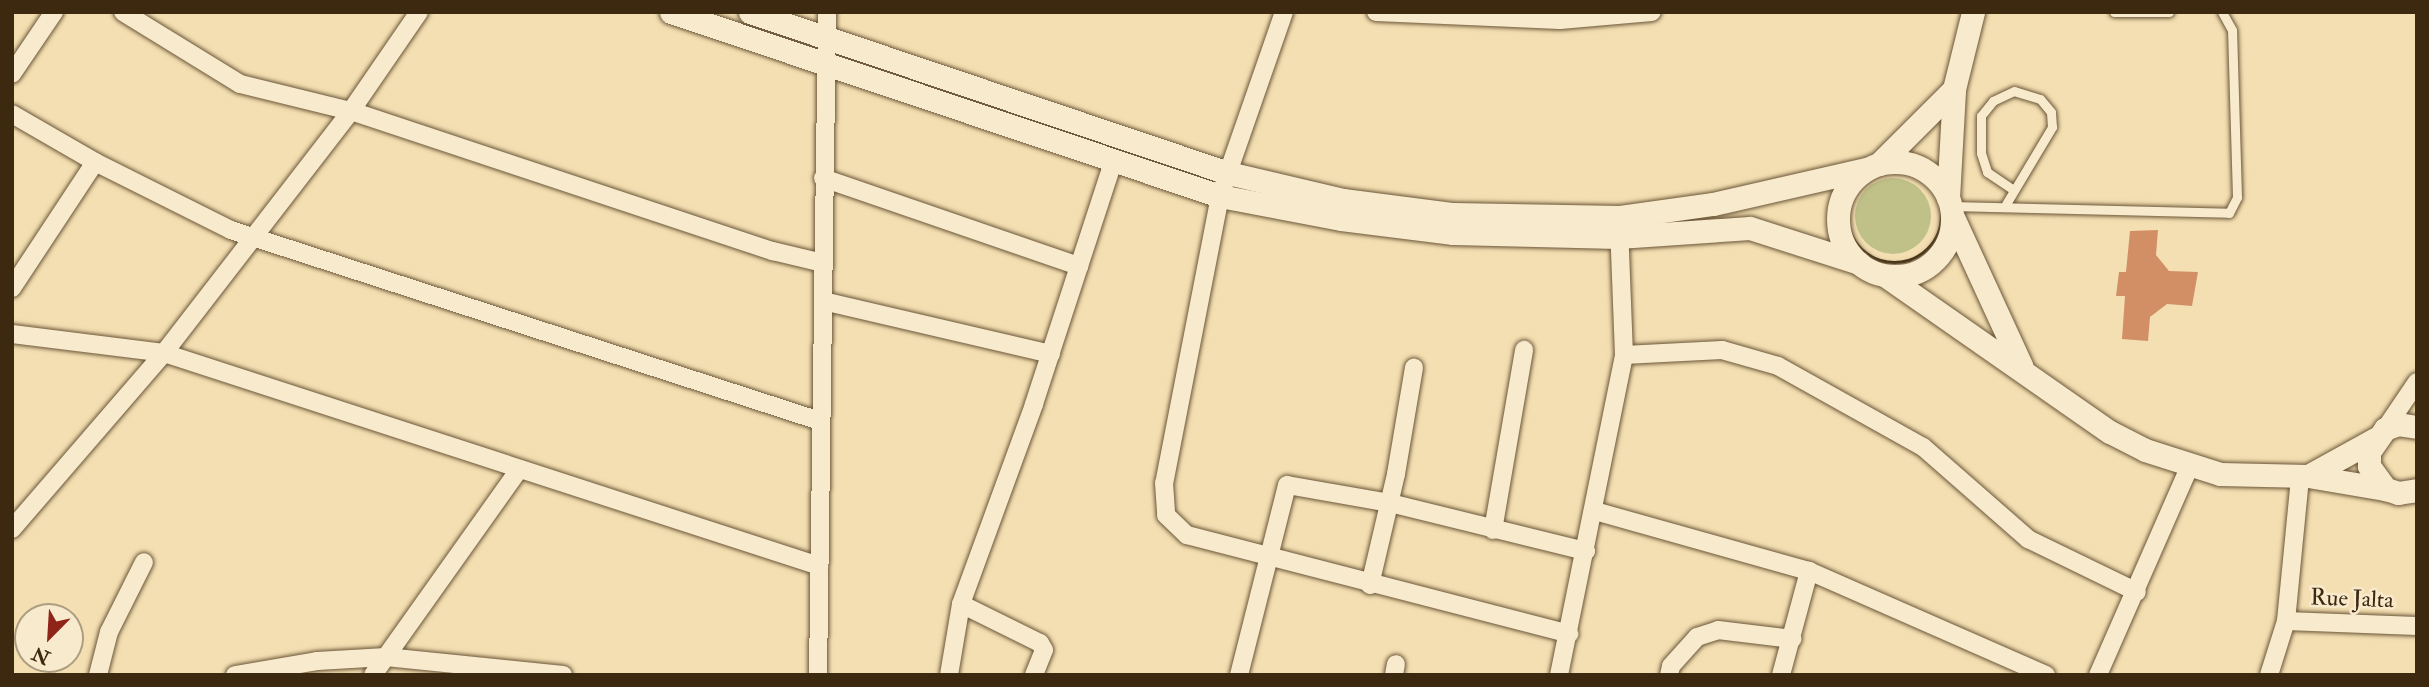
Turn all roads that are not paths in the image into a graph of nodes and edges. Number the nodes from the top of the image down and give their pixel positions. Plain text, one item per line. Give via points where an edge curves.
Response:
1 (54, 12) edge
2 (123, 12) edge
3 (419, 12) edge
4 (671, 12) edge
5 (750, 12) edge
6 (827, 12) edge
7 (1284, 12) edge
8 (1377, 12) edge
9 (1651, 12) edge
10 (1973, 12) edge
11 (2114, 12) edge
12 (2169, 12) edge
13 (2222, 12) edge
14 (1454, 15) edge
15 (1559, 16) edge
16 (826, 37) junction
17 (19, 49) edge
18 (826, 62) junction
19 (12, 74) edge
20 (1954, 89) junction
21 (351, 111) junction
22 (12, 114) edge
23 (95, 162) junction
24 (1113, 162) junction
25 (1872, 167) junction
26 (1228, 173) junction
27 (823, 178) junction
28 (2014, 190) junction
29 (1220, 196) junction
30 (2006, 204) junction
31 (1950, 206) junction
32 (1619, 227) junction
33 (252, 236) junction
34 (823, 263) junction
35 (1859, 264) junction
36 (1079, 265) junction
37 (1886, 276) junction
38 (12, 288) edge
39 (823, 301) junction
40 (12, 334) edge
41 (1524, 350) dead end
42 (164, 353) junction
43 (1051, 354) junction
44 (1624, 355) junction
45 (2022, 367) junction
46 (1415, 368) dead end
47 (2417, 382) edge
48 (820, 421) junction
49 (2417, 427) edge
50 (2380, 434) junction
51 (2189, 468) junction
52 (518, 471) junction
53 (2304, 476) junction
54 (2386, 489) junction
55 (2417, 490) edge
56 (1390, 503) junction
57 (1595, 511) junction
58 (12, 529) edge
59 (1493, 530) junction
60 (1586, 551) junction
61 (1268, 557) junction
62 (144, 562) dead end
63 (819, 566) junction
64 (1808, 571) junction
65 (1370, 585) junction
66 (2137, 592) junction
67 (961, 604) junction
68 (2286, 621) junction
69 (2417, 626) edge
70 (1569, 634) junction
71 (1792, 639) junction
72 (386, 657) junction
73 (2005, 667) edge
74 (98, 675) edge
75 (235, 675) edge
76 (373, 675) edge
77 (563, 675) edge
78 (818, 675) edge
79 (948, 675) edge
80 (1034, 675) edge
81 (1239, 675) edge
82 (1559, 675) edge
83 (1669, 675) edge
84 (1781, 675) edge
85 (2046, 675) edge
86 (2098, 675) edge
87 (2269, 675) edge

1 - 17 street
2 - 21 street via 240,84
3 - 21 street
4 - 18 street
5 - 16 street
6 - 16 street
7 - 26 street
8 - 14 street
9 - 15 street
10 - 20 street
11 - 12 lane
13 - 30 lane via 2232,30 2237,197 2229,213
14 - 15 street
16 - 18 street
16 - 26 street
17 - 19 street
18 - 24 street
18 - 27 street
20 - 25 street
20 - 31 street
21 - 33 street
21 - 34 street via 773,251
22 - 23 street
23 - 33 street via 214,223
23 - 38 street
24 - 29 street
24 - 36 street
25 - 31 street via 1920,167
25 - 32 street
25 - 35 street via 1853,179 1839,207 1841,238
26 - 29 street
26 - 32 street via 1343,200
27 - 34 street
27 - 36 street
28 - 28 lane via 2052,127 2051,112 2040,99 2014,92 1993,101 1982,116 1981,153 1987,172
28 - 30 lane
29 - 32 street via 1340,219 1452,233
29 - 61 street via 1162,501 1166,515 1187,535
30 - 31 lane
31 - 37 street via 1950,235 1941,254 1916,271
31 - 45 street
32 - 35 street via 1750,228
32 - 44 street
33 - 42 street
33 - 48 street
34 - 39 street
35 - 37 street
36 - 43 street
37 - 45 street
39 - 43 street
39 - 48 street
40 - 42 street
41 - 59 street
42 - 52 street
42 - 58 street
43 - 67 street
44 - 57 street
44 - 66 street via 1722,350 1778,366 1923,447 2028,539
45 - 51 street via 2110,432
46 - 56 street
47 - 50 street
48 - 63 street
49 - 50 street via 2398,424
50 - 53 street
50 - 54 street via 2369,466
51 - 53 street via 2240,476
51 - 66 street
52 - 63 street
52 - 72 street
53 - 54 street
53 - 68 street
54 - 55 street via 2398,493
56 - 59 street
56 - 61 street via 1287,485
56 - 65 street
57 - 60 street
57 - 64 street
59 - 60 street
60 - 70 street
61 - 65 street
61 - 81 street
62 - 74 street via 109,632
63 - 78 street
64 - 71 street
64 - 73 street
65 - 70 street
66 - 86 street
67 - 79 street
67 - 80 street via 1040,643 1044,650
68 - 69 street, Rue Jalta
68 - 87 street
70 - 82 street
71 - 83 street via 1718,630 1697,637 1671,666
71 - 84 street
72 - 75 street via 317,661
72 - 76 street
72 - 77 street
73 - 85 street

